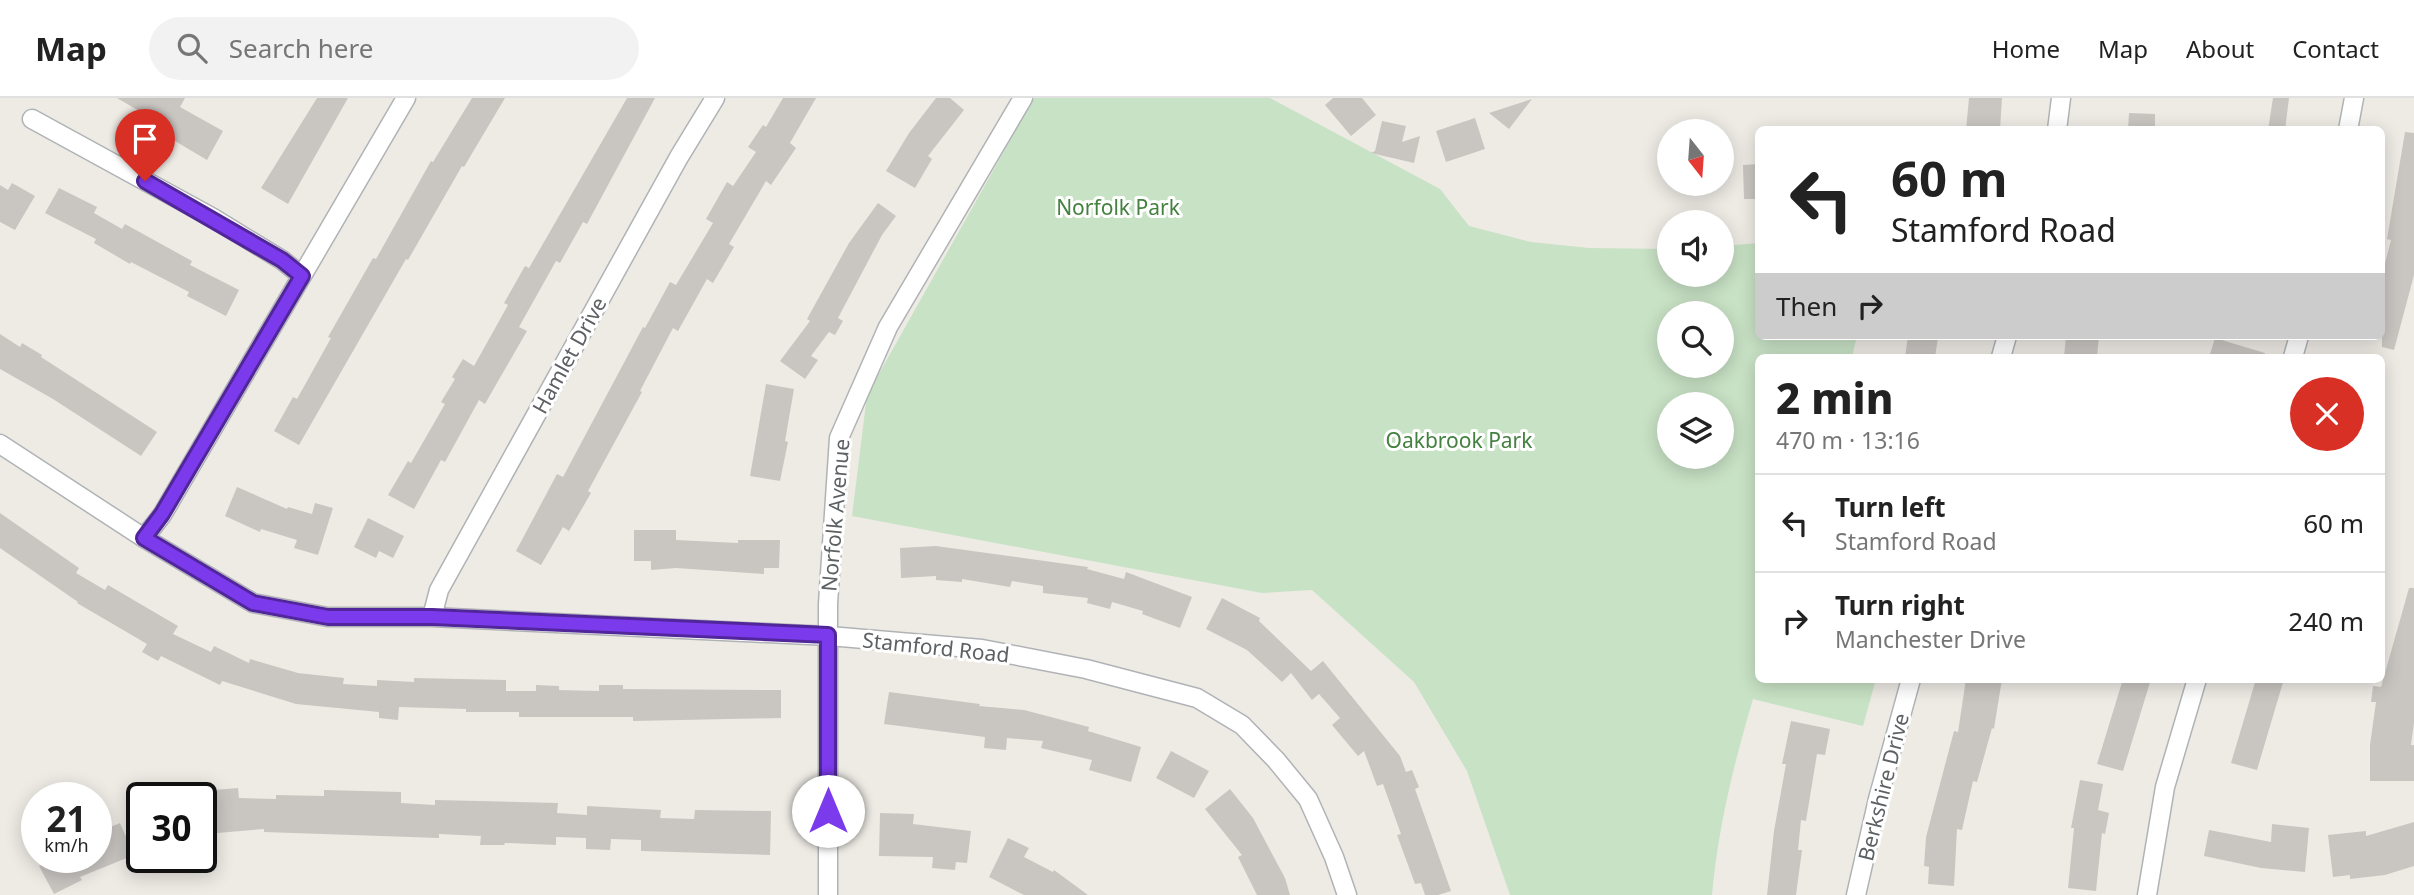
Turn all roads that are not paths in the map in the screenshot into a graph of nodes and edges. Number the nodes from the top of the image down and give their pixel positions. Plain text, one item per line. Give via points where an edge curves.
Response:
1 (406, 98) edge
2 (715, 98) edge
3 (1023, 98) edge
4 (2062, 98) edge
5 (2354, 98) edge
6 (32, 119) dead end
7 (2058, 126) edge
8 (2349, 126) edge
9 (302, 276) junction
10 (0, 444) edge
11 (144, 538) junction
12 (432, 617) junction
13 (828, 635) junction
14 (1910, 683) edge
15 (2196, 683) edge
16 (828, 895) edge
17 (1347, 895) edge
18 (1856, 895) edge
19 (2147, 895) edge

1 - 9 street
2 - 12 street, Hamlet Drive via 439,590
3 - 13 street, Norfolk Avenue via 888,327 838,438
4 - 7 street
5 - 8 street
6 - 9 street via 213,218
9 - 11 street
10 - 11 street, Stamford Road
11 - 12 street, Stamford Road via 253,603 328,617
12 - 13 street, Stamford Road
13 - 16 street, Norfolk Avenue
13 - 17 street, Stamford Road via 982,649 1086,669 1197,698 1242,725 1308,799
14 - 18 street, Berkshire Drive
15 - 19 street via 2165,787

